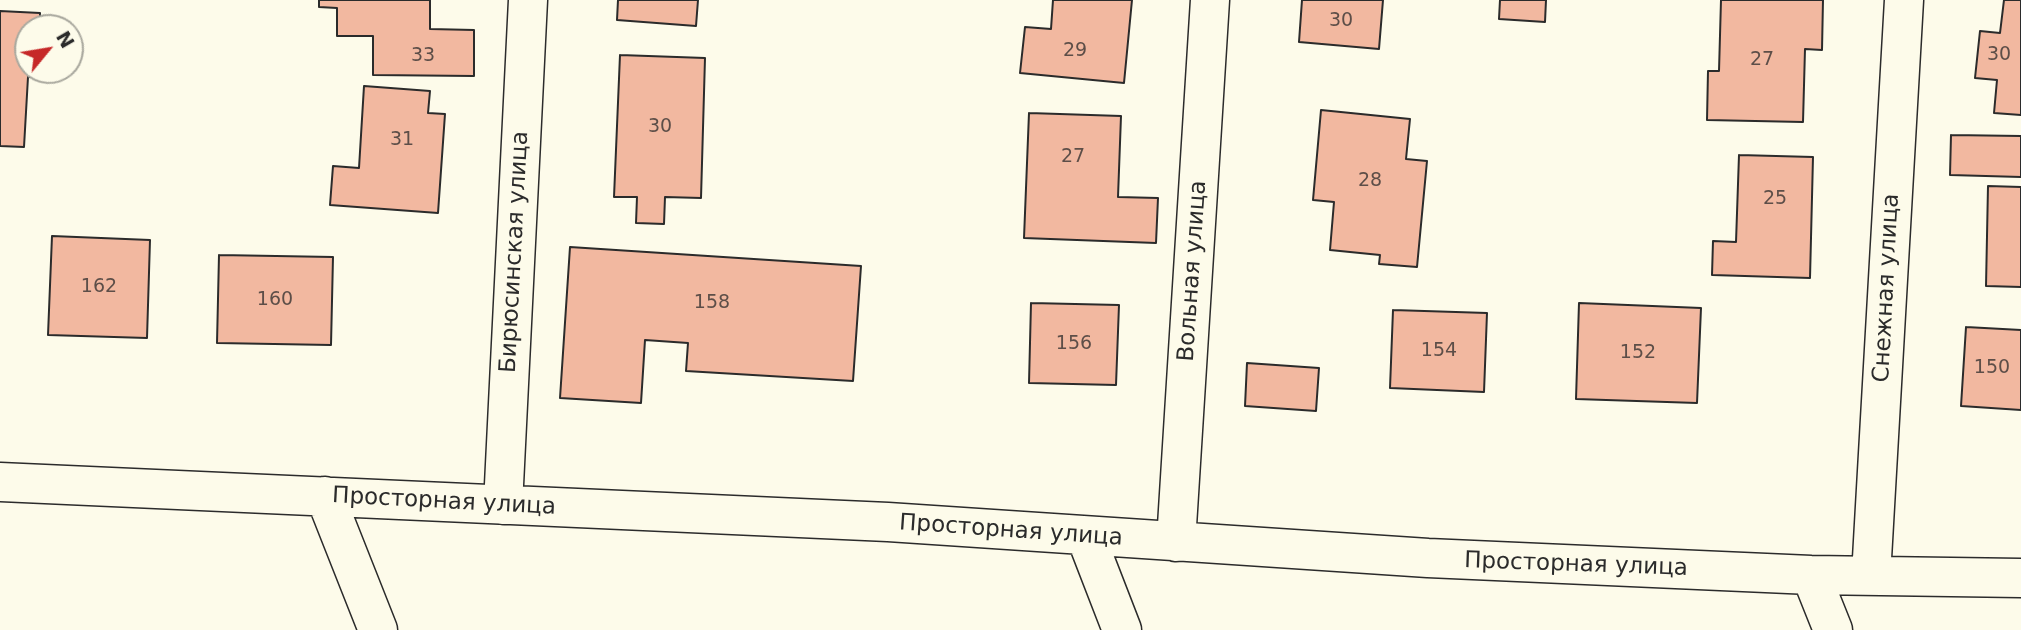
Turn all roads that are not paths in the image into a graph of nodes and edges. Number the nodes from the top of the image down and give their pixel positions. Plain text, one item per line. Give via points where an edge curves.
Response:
1 (528, 0) edge
2 (1210, 0) edge
3 (1904, 0) edge
4 (0, 482) edge
5 (326, 496) junction
6 (503, 505) junction
7 (1086, 537) junction
8 (1176, 542) junction
9 (1811, 575) junction
10 (1871, 576) junction
11 (2021, 578) edge
12 (378, 630) edge
13 (1122, 630) edge
14 (1833, 630) edge

1 - 6 street, Бирюсинская улица
2 - 8 street, Вольная улица
3 - 10 street, Снежная улица
4 - 5 street, Просторная улица
5 - 6 street, Просторная улица
5 - 12 street
6 - 7 street, Просторная улица
7 - 8 street, Просторная улица
7 - 13 street
8 - 9 street, Просторная улица
9 - 10 street, Просторная улица
9 - 14 street
10 - 11 street, Просторная улица

